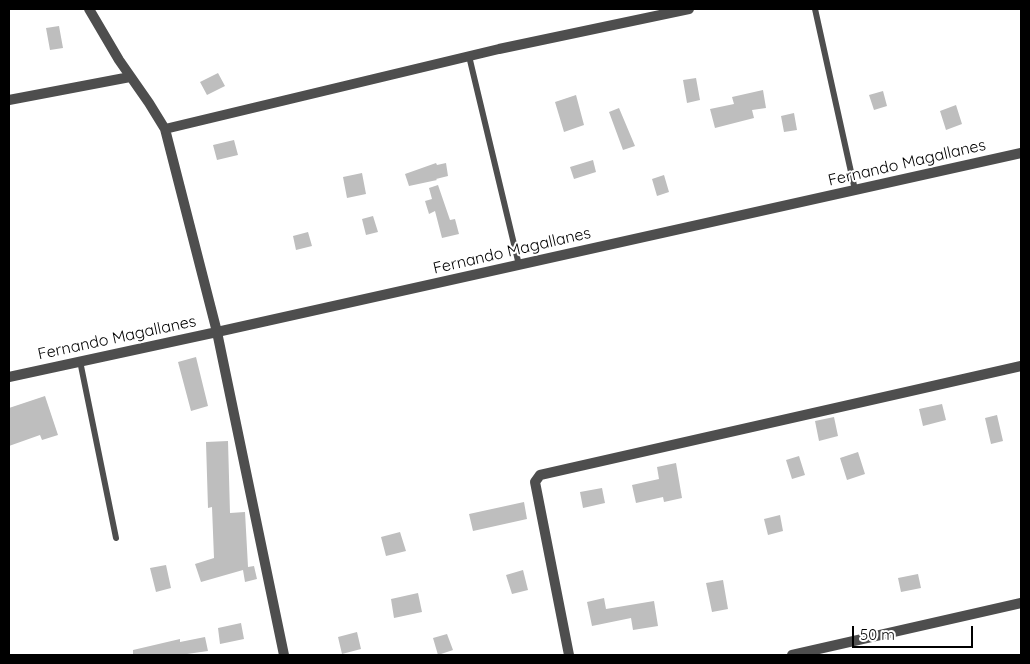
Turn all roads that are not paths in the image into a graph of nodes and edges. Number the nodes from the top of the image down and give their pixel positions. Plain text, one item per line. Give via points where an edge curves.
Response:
1 (89, 9) edge
2 (689, 9) edge
3 (815, 9) edge
4 (469, 56) junction
5 (130, 77) junction
6 (9, 100) edge
7 (165, 129) junction
8 (1021, 153) edge
9 (855, 190) junction
10 (519, 265) junction
11 (217, 332) junction
12 (80, 362) junction
13 (1021, 366) edge
14 (9, 377) edge
15 (116, 538) dead end
16 (1021, 603) edge
17 (284, 655) edge
18 (569, 655) edge
19 (792, 655) edge

1 - 5 street
2 - 4 street
3 - 9 lane
4 - 7 street
4 - 10 lane
5 - 6 street
5 - 7 street
7 - 11 street
8 - 9 street, Fernando Magallanes
9 - 10 street, Fernando Magallanes
10 - 11 street, Fernando Magallanes
11 - 12 street, Fernando Magallanes
11 - 17 street
12 - 14 street, Fernando Magallanes
12 - 15 lane
13 - 18 street via 540,475 535,482
16 - 19 street

